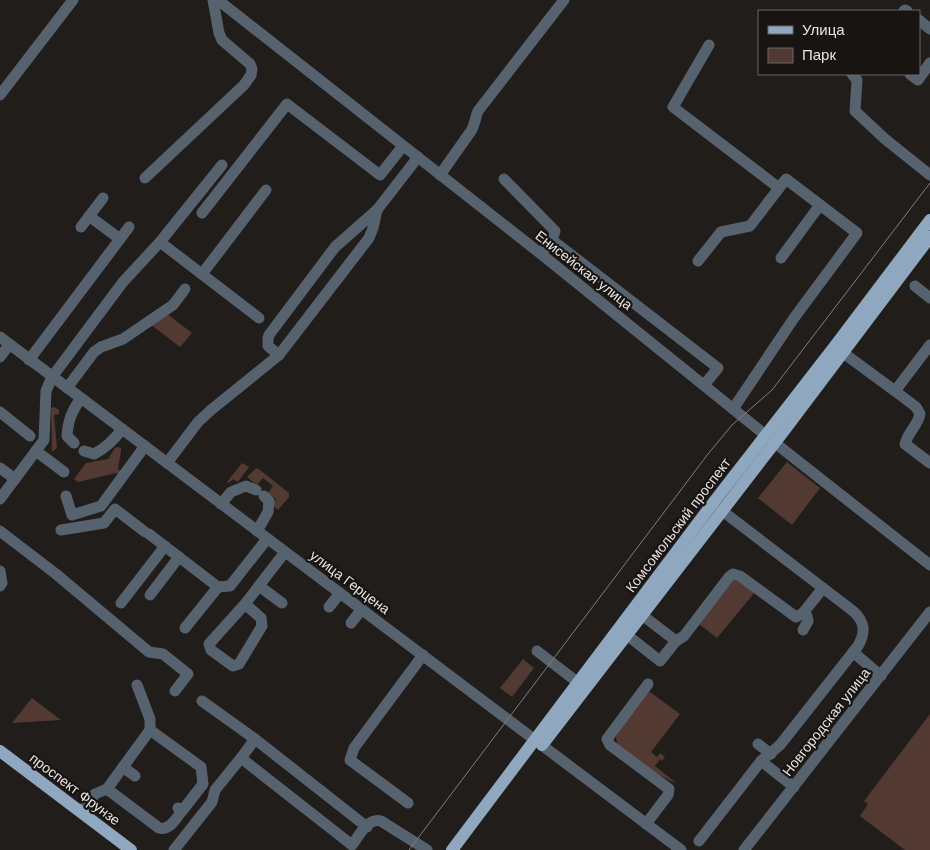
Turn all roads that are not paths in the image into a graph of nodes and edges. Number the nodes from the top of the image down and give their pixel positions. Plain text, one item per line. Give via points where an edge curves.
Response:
1 (73, 0) edge
2 (213, 0) edge
3 (218, 0) edge
4 (564, 0) edge
5 (920, 21) edge
6 (930, 29) edge
7 (709, 45) dead end
8 (930, 63) edge
9 (855, 75) edge
10 (911, 75) edge
11 (0, 95) edge
12 (403, 146) junction
13 (418, 157) junction
14 (222, 165) dead end
15 (440, 175) junction
16 (930, 176) edge
17 (145, 178) dead end
18 (504, 179) dead end
19 (779, 188) junction
20 (266, 190) dead end
21 (103, 198) dead end
22 (820, 205) junction
23 (377, 210) junction
24 (202, 213) dead end
25 (89, 216) junction
26 (930, 220) edge
27 (81, 226) dead end
28 (129, 227) dead end
29 (930, 237) edge
30 (120, 239) junction
31 (552, 240) junction
32 (160, 242) junction
33 (541, 254) junction
34 (781, 258) dead end
35 (698, 261) dead end
36 (202, 274) junction
37 (915, 286) dead end
38 (186, 289) dead end
39 (930, 298) edge
40 (259, 318) dead end
41 (5, 341) edge
42 (842, 352) junction
43 (928, 352) edge
44 (279, 355) junction
45 (0, 357) edge
46 (29, 360) junction
47 (52, 377) junction
48 (704, 385) junction
49 (67, 388) junction
50 (895, 391) junction
51 (81, 398) junction
52 (733, 409) junction
53 (0, 412) edge
54 (122, 429) junction
55 (30, 436) dead end
56 (770, 439) junction
57 (74, 443) dead end
58 (144, 446) junction
59 (36, 451) junction
60 (84, 451) dead end
61 (167, 463) junction
62 (930, 463) edge
63 (0, 468) edge
64 (64, 472) dead end
65 (15, 479) junction
66 (66, 496) dead end
67 (0, 498) edge
68 (221, 504) junction
69 (722, 510) junction
70 (61, 530) dead end
71 (0, 531) edge
72 (257, 531) junction
73 (267, 539) junction
74 (165, 546) junction
75 (285, 552) junction
76 (179, 557) junction
77 (930, 565) edge
78 (0, 571) edge
79 (0, 586) edge
80 (259, 586) junction
81 (218, 587) junction
82 (823, 588) junction
83 (340, 593) junction
84 (150, 595) dead end
85 (121, 603) dead end
86 (282, 603) dead end
87 (245, 604) junction
88 (329, 607) dead end
89 (362, 609) junction
90 (930, 612) edge
91 (803, 613) junction
92 (642, 615) junction
93 (351, 623) dead end
94 (186, 628) dead end
95 (803, 630) dead end
96 (627, 635) junction
97 (676, 641) junction
98 (537, 651) dead end
99 (853, 652) junction
100 (423, 655) junction
101 (881, 676) junction
102 (648, 684) dead end
103 (137, 685) dead end
104 (582, 685) junction
105 (175, 691) dead end
106 (202, 701) dead end
107 (150, 730) junction
108 (255, 739) junction
109 (538, 743) junction
110 (758, 744) dead end
111 (0, 751) edge
112 (771, 754) junction
113 (241, 758) junction
114 (761, 762) junction
115 (123, 768) junction
116 (135, 776) dead end
117 (794, 787) junction
118 (107, 789) junction
119 (408, 802) dead end
120 (81, 812) junction
121 (646, 824) junction
122 (366, 826) junction
123 (699, 842) dead end
124 (351, 848) edge
125 (131, 850) edge
126 (174, 850) edge
127 (427, 850) edge
128 (452, 850) edge
129 (463, 850) edge
130 (681, 850) edge
131 (744, 850) edge

1 - 11 street
2 - 17 street via 222,40 250,64 251,75
3 - 12 street, Енисейская улица
4 - 15 street via 478,111 475,125
5 - 6 street
7 - 19 street via 673,107
8 - 10 street via 918,80
9 - 16 street via 854,111
12 - 13 street, Енисейская улица
12 - 24 street via 380,175 287,104
13 - 15 street, Енисейская улица
13 - 23 street
14 - 32 street
15 - 33 street, Енисейская улица
18 - 31 street via 555,231
19 - 22 street via 786,179
19 - 35 street via 750,226 721,232
20 - 36 street
21 - 25 street
22 - 34 street
22 - 52 street via 857,233 794,318
23 - 44 street via 369,238
23 - 44 street via 336,247 269,335 268,346
25 - 27 street
25 - 30 street
26 - 56 main road, Комсомольский проспект
28 - 30 street
29 - 42 main road, Комсомольский проспект
30 - 46 street
31 - 33 street
31 - 48 street via 718,368
32 - 36 street
32 - 47 street via 123,282
33 - 48 street, Енисейская улица
36 - 40 street
37 - 39 street
38 - 49 street via 173,305 123,339 94,352
41 - 45 street
41 - 46 street, улица Герцена
42 - 50 street
42 - 56 main road, Комсомольский проспект
43 - 50 street
44 - 61 street via 205,416
46 - 47 street, улица Герцена
47 - 49 street, улица Герцена
47 - 59 street via 46,391 44,440
48 - 52 street, Енисейская улица
49 - 51 street, улица Герцена
50 - 62 street via 916,406 920,414 905,444
51 - 54 street, улица Герцена
51 - 57 street via 67,425 67,436
52 - 56 street, Енисейская улица
53 - 55 street
54 - 58 street, улица Герцена
54 - 60 street via 103,450 94,454
56 - 69 main road, Комсомольский проспект
56 - 77 street, Енисейская улица
56 - 104 main road, Комсомольский проспект
58 - 61 street, улица Герцена
58 - 66 street via 101,506 72,514
59 - 64 street
59 - 65 street
61 - 68 street, улица Герцена
63 - 65 street
65 - 67 street
68 - 72 street, улица Герцена
68 - 72 street via 231,492 246,486 260,493 268,501 268,512
69 - 82 street
69 - 92 main road, Комсомольский проспект
70 - 74 street via 104,523 115,509
71 - 105 street via 149,652 163,654 188,674
72 - 73 street, улица Герцена
73 - 75 street, улица Герцена
73 - 81 street via 230,586
74 - 76 street
74 - 85 street
75 - 80 street
75 - 83 street, улица Герцена
76 - 81 street
76 - 84 street
78 - 79 street
80 - 86 street
80 - 87 street
81 - 94 street
82 - 91 street
82 - 99 street via 862,621 862,639
83 - 88 street
83 - 89 street, улица Герцена
87 - 87 street via 260,618 262,626 239,664 233,666 210,650 209,644
89 - 93 street
89 - 100 street, улица Герцена
90 - 101 street, Новгородская улица
91 - 95 street via 808,621
91 - 97 street via 796,617 792,615 733,574 684,636
92 - 96 main road, Комсомольский проспект
92 - 97 street
96 - 97 street via 660,661
96 - 104 main road, Комсомольский проспект
98 - 104 street
99 - 101 street
99 - 112 street
100 - 109 street, улица Герцена
100 - 119 street via 354,748 350,760
101 - 117 street, Новгородская улица
102 - 121 street via 607,739 610,745 669,789
103 - 107 street via 150,719
104 - 109 main road, Комсомольский проспект
106 - 108 street
107 - 115 street
107 - 118 street via 201,767 203,784 180,809 173,823 163,830
108 - 113 street
108 - 122 street
109 - 121 street, улица Герцена
109 - 128 main road, Комсомольский проспект
109 - 129 main road, Комсомольский проспект
110 - 112 street
111 - 120 main road, проспект Фрунзе
112 - 114 street
113 - 124 street
113 - 126 street
114 - 117 street
114 - 123 street
115 - 116 street
115 - 118 street
117 - 131 street, Новгородская улица
118 - 120 street via 95,794
120 - 125 main road, проспект Фрунзе
121 - 130 street, улица Герцена
122 - 124 street
122 - 127 street via 372,821 381,821

